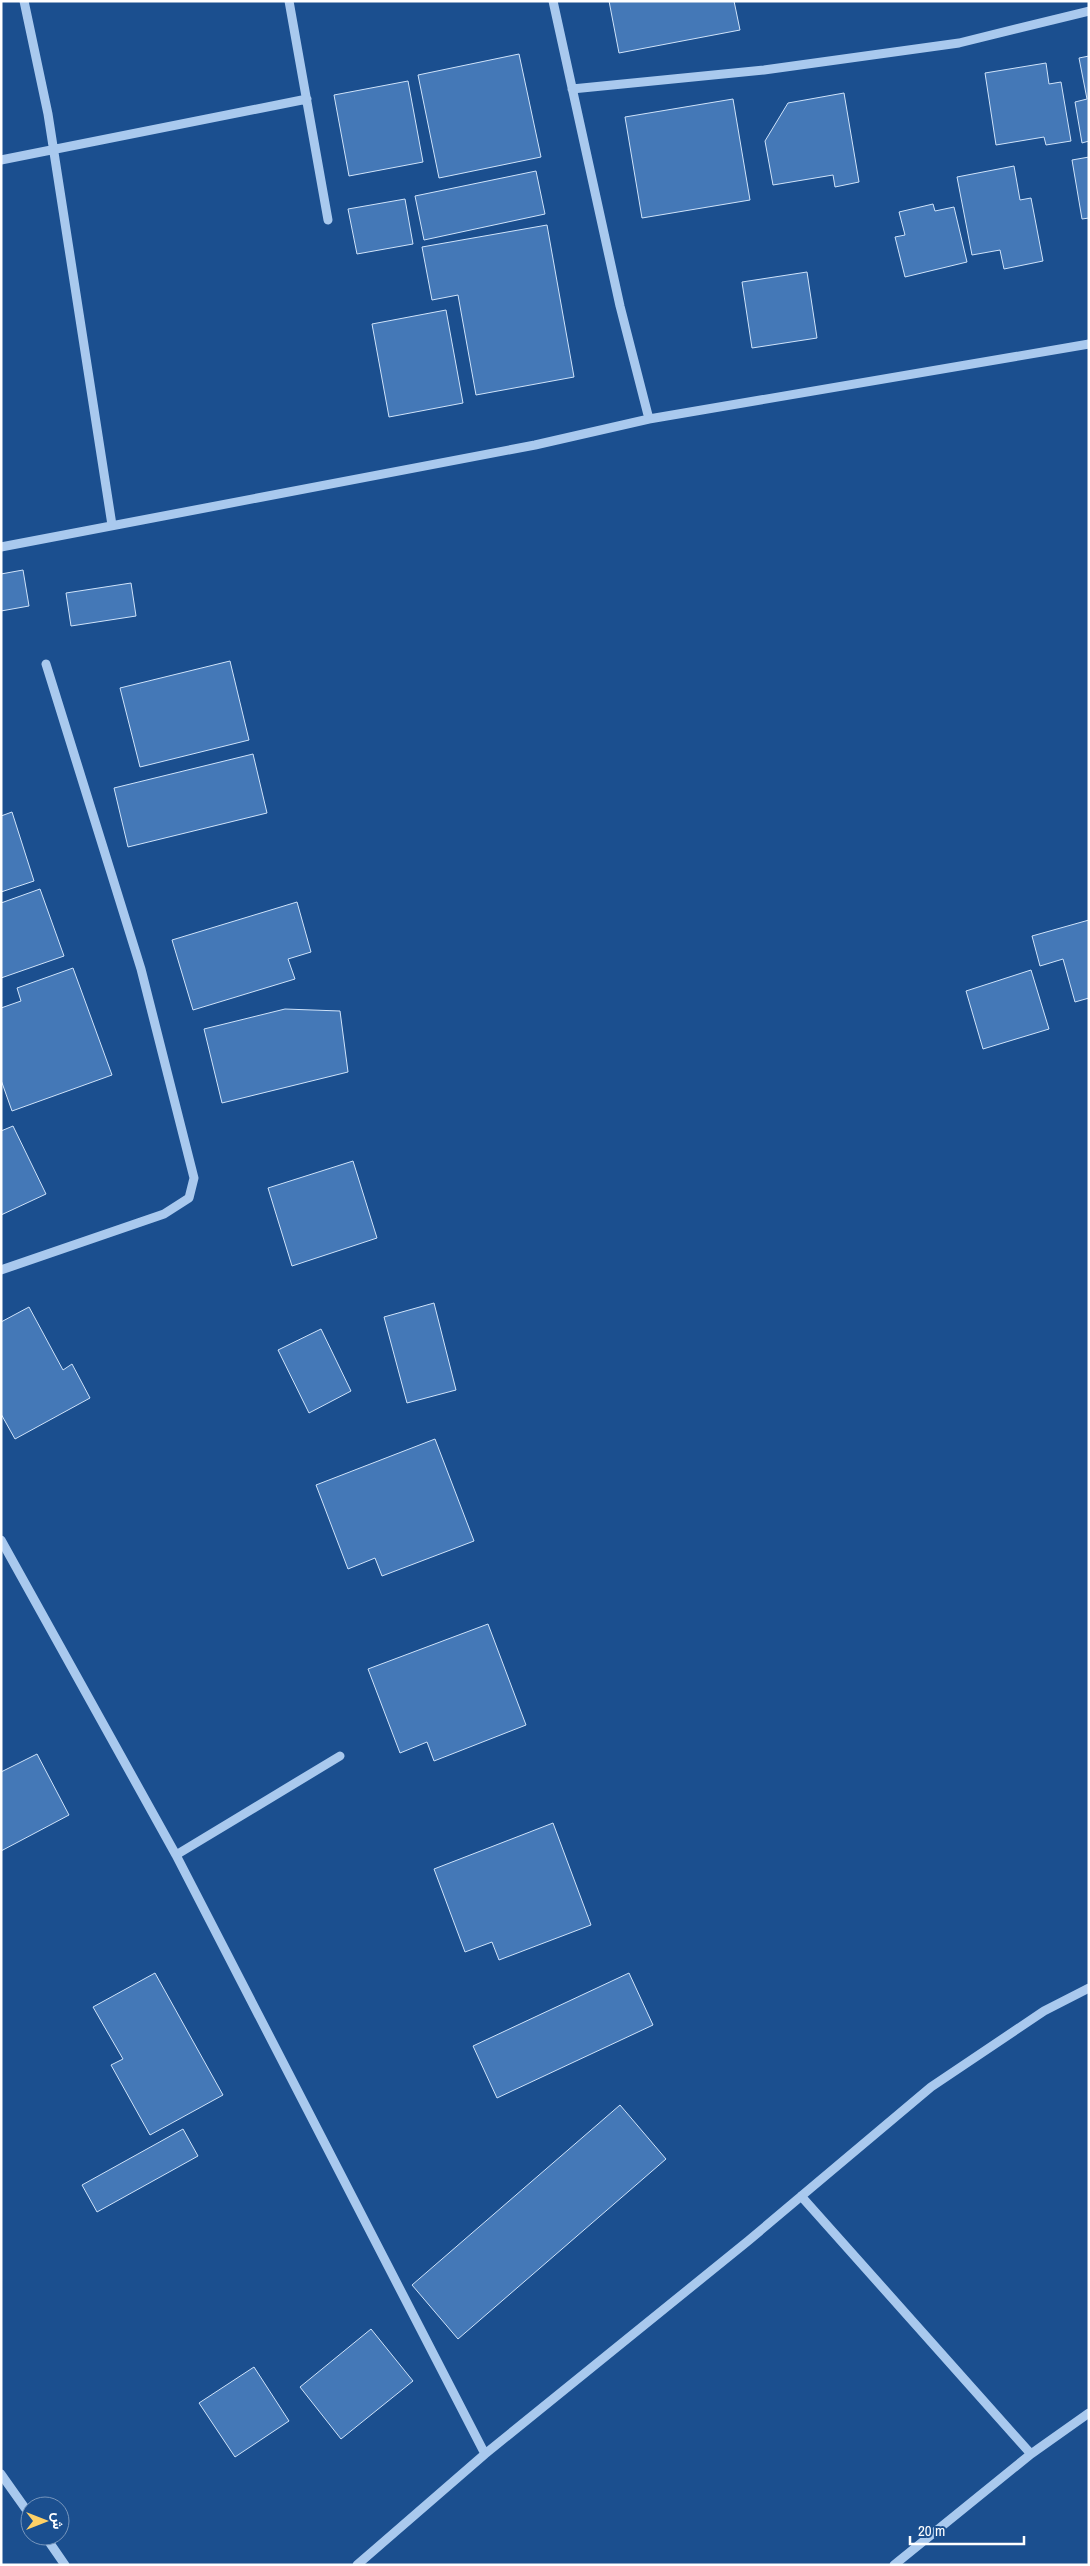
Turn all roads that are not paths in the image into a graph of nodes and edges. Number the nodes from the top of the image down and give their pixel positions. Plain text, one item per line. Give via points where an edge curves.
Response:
1 (24, 1) edge
2 (289, 1) edge
3 (553, 1) edge
4 (1089, 11) edge
5 (572, 89) junction
6 (307, 99) junction
7 (54, 150) junction
8 (1, 160) edge
9 (328, 220) dead end
10 (1089, 344) edge
11 (649, 419) junction
12 (112, 524) junction
13 (1, 547) edge
14 (46, 664) dead end
15 (1, 1270) edge
16 (1, 1540) edge
17 (340, 1756) dead end
18 (176, 1855) junction
19 (1089, 1988) edge
20 (802, 2196) junction
21 (1089, 2413) edge
22 (485, 2454) junction
23 (1030, 2454) junction
24 (1, 2474) edge
25 (20, 2501) edge
26 (52, 2546) edge
27 (65, 2565) edge
28 (358, 2565) edge
29 (894, 2565) edge

1 - 7 street
2 - 6 street
3 - 5 street
4 - 5 street via 959,43 764,70
5 - 11 street via 620,306
6 - 7 street
6 - 9 street
7 - 8 street
7 - 12 street
10 - 11 street
11 - 12 street via 534,445
12 - 13 street
14 - 15 street via 142,969 194,1178 189,1198 164,1214
16 - 18 street
17 - 18 street
18 - 22 street
19 - 20 street via 1044,2011 932,2087
20 - 22 street
20 - 23 street
21 - 23 street
22 - 28 street
23 - 29 street
24 - 25 street
26 - 27 street

